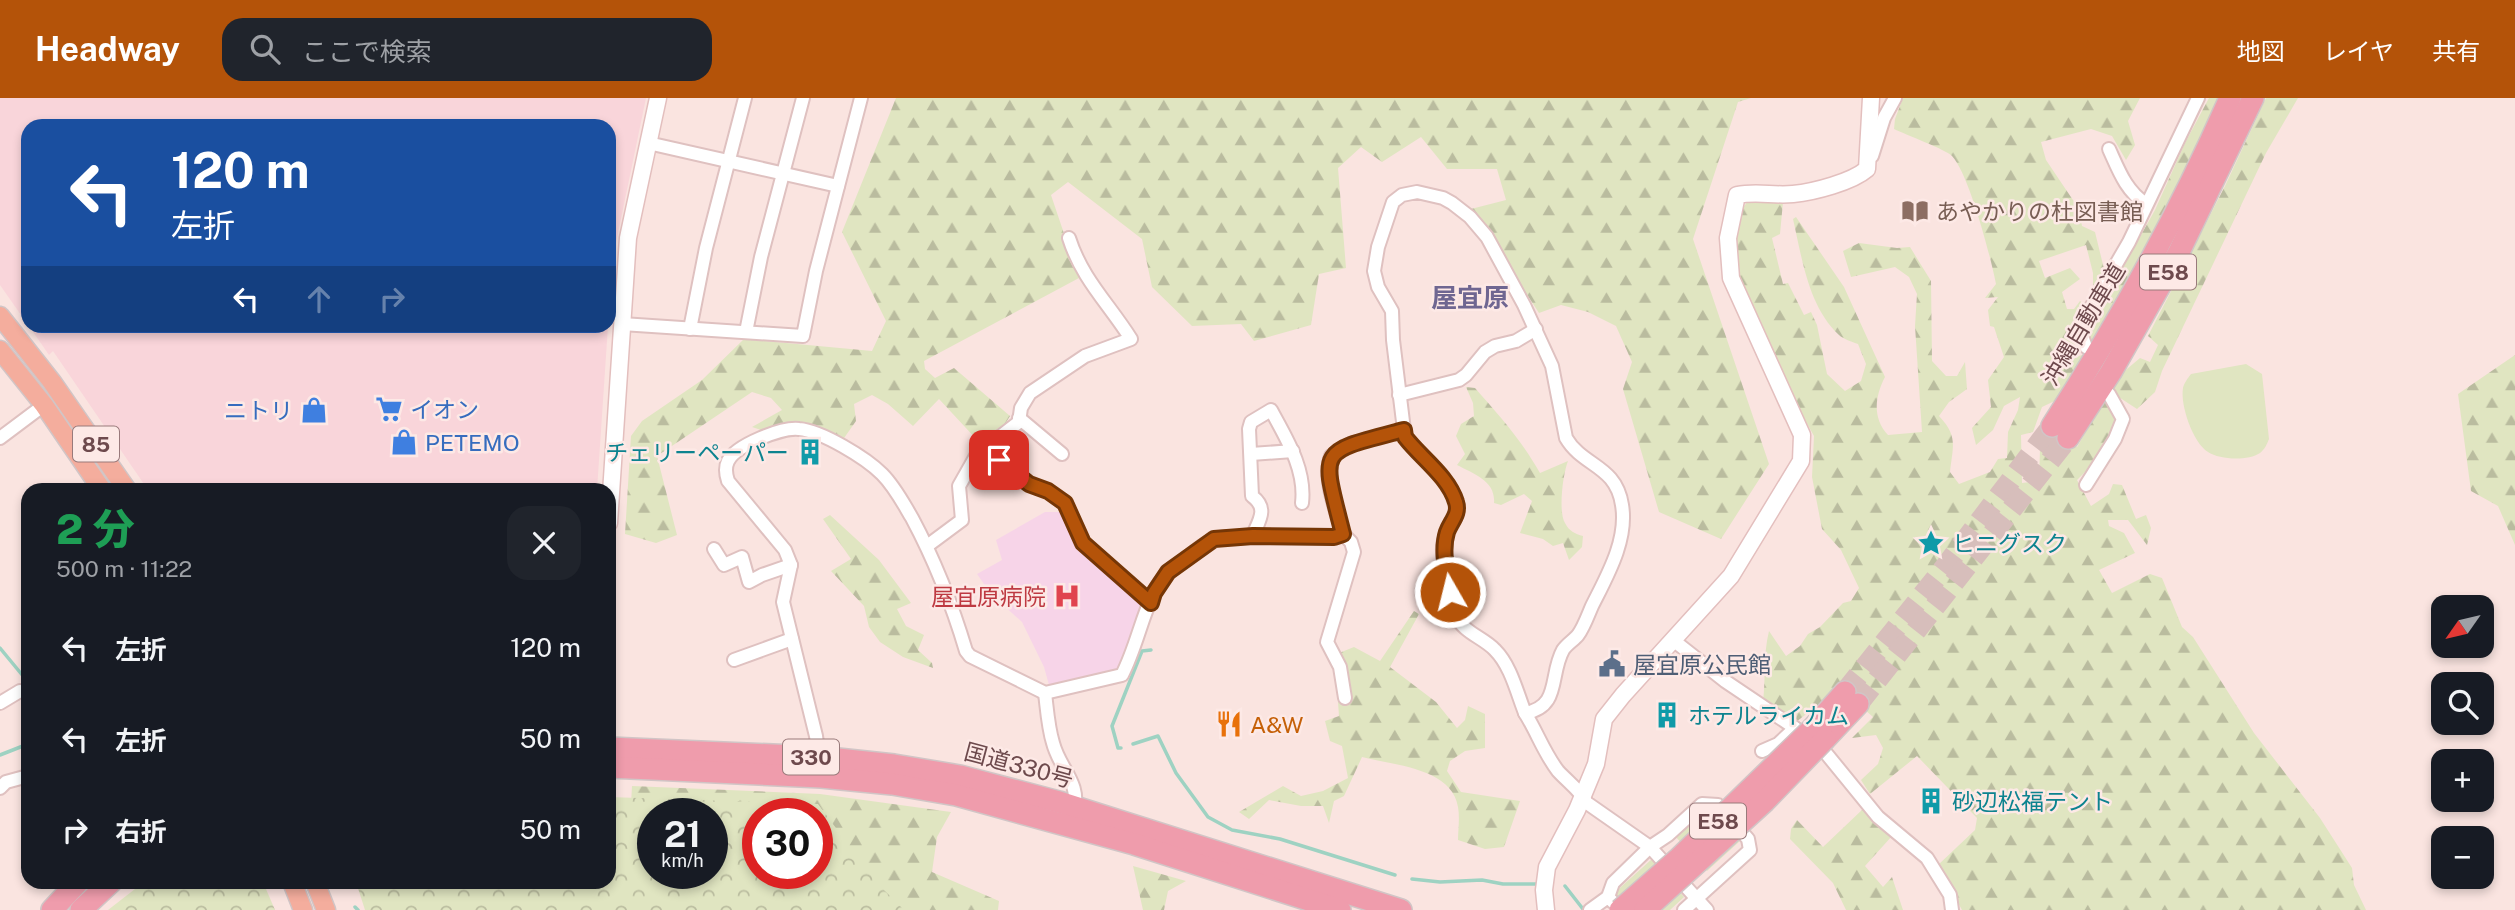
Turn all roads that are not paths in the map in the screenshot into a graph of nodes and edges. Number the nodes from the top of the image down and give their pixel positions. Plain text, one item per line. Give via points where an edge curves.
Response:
1 (659, 98) edge
2 (745, 98) edge
3 (803, 98) edge
4 (861, 98) edge
5 (1871, 98) edge
6 (1895, 98) edge
7 (2198, 98) edge
8 (2230, 98) edge
9 (2253, 98) edge
10 (648, 143) junction
11 (2109, 149) dead end
12 (729, 161) junction
13 (1867, 169) junction
14 (783, 174) junction
15 (838, 186) junction
16 (2146, 204) junction
17 (1069, 238) dead end
18 (0, 316) edge
19 (622, 324) junction
20 (690, 328) junction
21 (1536, 329) junction
22 (746, 332) junction
23 (2086, 347) dead end
24 (0, 350) edge
25 (2109, 394) dead end
26 (1399, 395) junction
27 (44, 405) junction
28 (1019, 418) junction
29 (1404, 430) junction
30 (0, 438) edge
31 (984, 449) junction
32 (1293, 451) junction
33 (1062, 454) dead end
34 (1251, 454) junction
35 (97, 483) edge
36 (122, 483) edge
37 (612, 483) edge
38 (2086, 485) dead end
39 (1302, 503) dead end
40 (1343, 534) junction
41 (1253, 536) junction
42 (927, 546) junction
43 (714, 549) dead end
44 (791, 565) junction
45 (1151, 603) junction
46 (792, 639) junction
47 (1673, 640) junction
48 (734, 660) dead end
49 (20, 691) dead end
50 (1045, 692) junction
51 (1345, 698) dead end
52 (1852, 698) tunnel mouth
53 (0, 703) edge
54 (1525, 713) junction
55 (1811, 732) junction
56 (616, 748) edge
57 (1762, 751) dead end
58 (819, 757) junction
59 (616, 766) edge
60 (0, 769) edge
61 (21, 779) edge
62 (3, 785) edge
63 (1583, 795) junction
64 (1073, 816) junction
65 (1650, 847) junction
66 (72, 889) edge
67 (104, 889) edge
68 (295, 889) edge
69 (318, 889) edge
70 (1697, 899) junction
71 (1616, 906) edge
72 (52, 910) edge
73 (81, 910) edge
74 (303, 910) edge
75 (326, 910) edge
76 (1340, 910) edge
77 (1401, 910) edge
78 (1546, 910) edge
79 (1590, 910) edge
80 (1645, 910) edge
81 (1684, 910) edge
82 (1707, 910) edge
83 (1952, 910) edge

1 - 10 street
2 - 12 street
3 - 14 street
4 - 15 street
5 - 13 street
6 - 13 street
7 - 16 street
8 - 9 highway, 沖縄自動車道 / E58 via 2196,176 2060,432 2111,372 2179,252
10 - 12 street
10 - 19 street via 628,238
11 - 16 street via 2122,179
12 - 14 street
12 - 20 street
13 - 47 street via 1858,177 1792,194 1756,191 1737,195 1728,238 1731,278 1802,435 1801,461 1731,576
14 - 15 street
14 - 22 street
15 - 22 street via 803,336
16 - 23 street via 2079,328
17 - 28 street via 1088,282 1131,340 1085,356 1030,393
18 - 36 main road, 85
19 - 20 street
19 - 37 street
20 - 22 street
21 - 26 street via 1485,352 1459,380
21 - 26 street via 1487,237 1470,217 1443,198 1417,192 1402,195 1393,202 1374,271 1392,311
21 - 54 street via 1552,366 1566,438 1572,448 1606,471 1616,486 1623,528 1592,606 1577,636 1563,649 1546,705
24 - 27 main road, 85
25 - 38 street via 2123,419
26 - 29 street
27 - 30 street
27 - 35 main road, 85
28 - 31 street
28 - 33 street
29 - 40 street via 1350,444 1331,456 1330,485
29 - 54 street via 1456,502 1457,513 1443,545 1456,616 1462,627 1495,650 1509,671
31 - 42 street via 959,486 962,520
31 - 45 street via 1029,484 1065,503 1083,543
32 - 34 street
32 - 34 street via 1271,410 1251,422
32 - 39 street
34 - 41 street via 1252,496 1263,513
40 - 41 street
40 - 51 street via 1354,552 1327,642 1340,667
41 - 45 street via 1204,544 1168,572
42 - 44 street via 883,475 864,459 796,428 752,442 729,459 726,467 728,481 785,550
42 - 50 street via 970,656
43 - 44 street via 724,565 742,557 745,586
44 - 46 street via 783,601
45 - 50 street via 1122,675
46 - 48 street
46 - 58 street
47 - 55 street via 1725,681
47 - 63 street via 1604,719 1596,764
49 - 53 street
50 - 64 street via 1053,744 1076,789
52 - 55 highway, E58
54 - 63 street via 1545,752
55 - 57 street
55 - 71 highway, E58, bridge via 1687,850
55 - 80 highway, E58, bridge via 1765,801
55 - 83 street via 1878,817 1927,858 1950,895
56 - 58 highway, 国道330号 / 330
58 - 64 highway, 国道330号 / 330 via 960,776 1011,788
59 - 64 highway, 国道330号 / 330 via 892,784
60 - 62 street
61 - 62 street
63 - 65 street via 1587,803
63 - 78 street via 1547,867
64 - 76 highway, 国道330号 / 330
64 - 77 highway, 国道330号 / 330
65 - 70 street
65 - 70 street via 1702,804 1718,805 1748,839 1750,850
65 - 71 street via 1613,883
66 - 72 highway
67 - 73 highway
68 - 74 main road
69 - 75 main road
70 - 81 street
70 - 82 street
71 - 79 street

